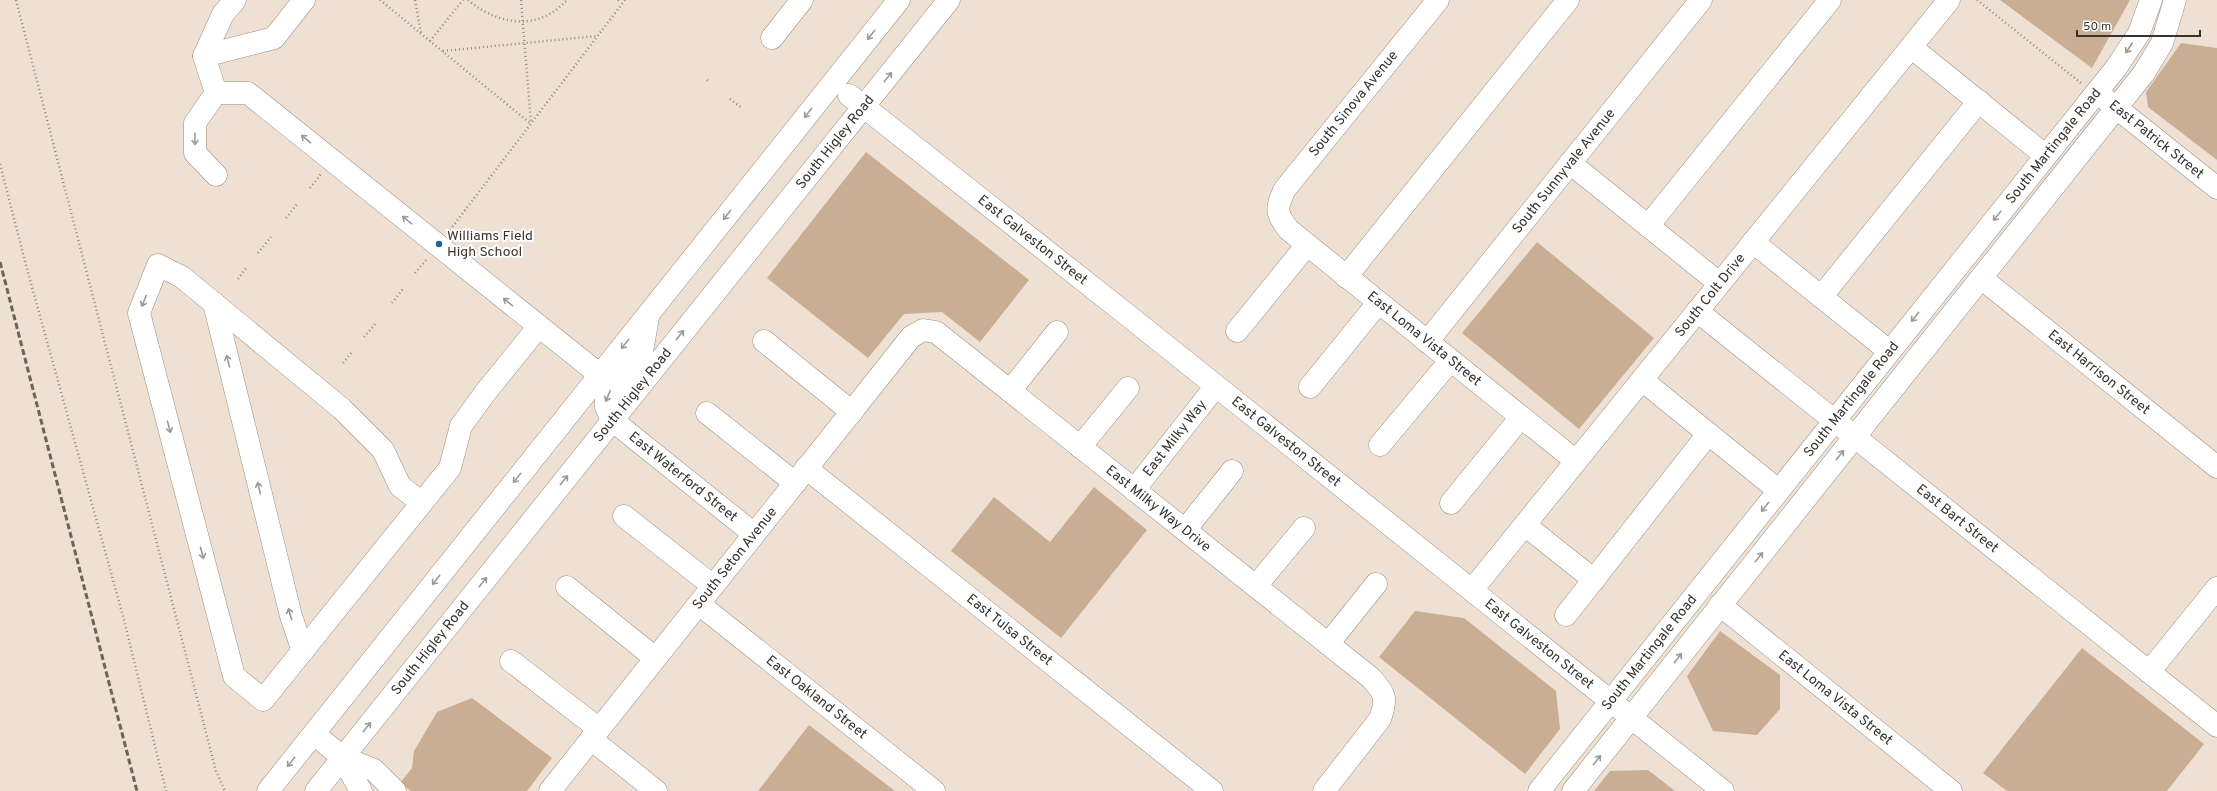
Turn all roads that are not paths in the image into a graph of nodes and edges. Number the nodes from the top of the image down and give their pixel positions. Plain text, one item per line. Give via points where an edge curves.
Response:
1 (235, 0) edge
2 (304, 0) edge
3 (802, 0) edge
4 (899, 0) edge
5 (949, 0) edge
6 (1438, 0) edge
7 (1568, 0) edge
8 (1830, 0) edge
9 (1949, 0) edge
10 (2151, 0) edge
11 (2176, 0) edge
12 (1690, 4) edge
13 (772, 38) dead end
14 (1911, 47) junction
15 (204, 56) junction
16 (2087, 91) junction
17 (216, 93) junction
18 (856, 101) junction
19 (1979, 102) junction
20 (2116, 107) junction
21 (2046, 156) junction
22 (1570, 163) junction
23 (216, 175) dead end
24 (2217, 188) edge
25 (1278, 212) joint
26 (1648, 226) junction
27 (1752, 242) junction
28 (1307, 245) junction
29 (1346, 277) junction
30 (1981, 278) junction
31 (1719, 283) junction
32 (1821, 297) junction
33 (214, 303) junction
34 (1378, 303) junction
35 (1697, 311) junction
36 (649, 313) junction
37 (539, 326) junction
38 (923, 330) joint
39 (1237, 331) dead end
40 (1056, 332) dead end
41 (764, 341) dead end
42 (1427, 342) junction
43 (1889, 351) junction
44 (1450, 361) junction
45 (600, 375) junction
46 (1642, 380) junction
47 (1216, 386) junction
48 (1310, 387) dead end
49 (1128, 388) dead end
50 (1010, 391) junction
51 (852, 412) junction
52 (707, 413) dead end
53 (1521, 417) junction
54 (612, 420) junction
55 (1834, 420) junction
56 (1708, 434) junction
57 (1855, 437) junction
58 (1380, 446) dead end
59 (1080, 447) junction
60 (1576, 461) junction
61 (2217, 467) edge
62 (1232, 471) dead end
63 (801, 476) junction
64 (1134, 490) junction
65 (1778, 490) junction
66 (422, 502) junction
67 (1450, 503) dead end
68 (624, 516) dead end
69 (1525, 525) junction
70 (1304, 528) dead end
71 (1185, 530) junction
72 (754, 534) junction
73 (1594, 580) junction
74 (1376, 584) dead end
75 (713, 586) junction
76 (1256, 586) junction
77 (567, 587) dead end
78 (2217, 588) edge
79 (1472, 590) junction
80 (699, 604) junction
81 (1720, 605) junction
82 (1566, 615) dead end
83 (1328, 644) junction
84 (303, 651) junction
85 (655, 658) junction
86 (511, 661) dead end
87 (2149, 672) junction
88 (1610, 701) junction
89 (1632, 717) junction
90 (2217, 726) edge
91 (314, 734) junction
92 (595, 734) junction
93 (342, 758) junction
94 (268, 791) edge
95 (316, 791) edge
96 (361, 791) edge
97 (394, 791) edge
98 (550, 791) edge
99 (656, 791) edge
100 (934, 791) edge
101 (1212, 791) edge
102 (1324, 791) edge
103 (1539, 791) edge
104 (1573, 791) edge
105 (1723, 791) edge
106 (1951, 791) edge

1 - 15 street via 223,14
2 - 15 street via 274,38
3 - 13 street
4 -> 36 street
18 -> 5 street, South Higley Road
6 - 25 street, South Sinova Avenue via 1285,189
7 - 29 street
8 - 26 street
9 - 14 street, South Colt Drive
10 -> 16 street, South Martingale Road via 2139,32 2116,68
11 - 20 street, South Martingale Road via 2162,43 2144,73
12 - 22 street, South Sunnyvale Avenue
14 - 19 street
14 - 27 street, South Colt Drive
15 - 17 street
16 - 20 street, East Patrick Street
16 - 21 street, South Martingale Road
17 -> 23 street via 195,123 195,153
37 -> 17 street via 248,93
18 - 47 street, East Galveston Street
54 -> 18 street, South Higley Road
19 - 21 street
19 - 32 street
20 - 24 street, East Patrick Street
20 - 30 street, South Martingale Road
21 -> 43 street, South Martingale Road
22 - 26 street
22 - 42 street, South Sunnyvale Avenue
25 - 28 street, East Loma Vista Street via 1289,230
26 - 31 street
27 - 31 street, South Colt Drive
27 - 32 street
28 - 29 street, East Loma Vista Street
28 - 39 street
29 - 34 street, East Loma Vista Street
30 - 57 street, South Martingale Road
30 - 61 street, East Harrison Street
31 - 35 street, South Colt Drive
32 - 43 street
33 - 66 street via 342,408 383,450 400,486
84 -> 33 street via 291,616
33 -> 84 street via 182,277 158,265 139,313 234,676 263,700
34 - 42 street, East Loma Vista Street
34 - 48 street
35 - 46 street, South Colt Drive
35 - 55 street, East Bart Street
36 -> 45 street
36 -> 54 street via 642,351 606,398 606,407
37 - 45 street
37 - 66 street via 461,426 450,468
38 - 50 street, East Milky Way Drive via 936,332
38 - 51 street, South Seton Avenue via 911,337
40 - 50 street
41 - 51 street
42 - 44 street, East Loma Vista Street
43 - 55 street, South Martingale Road
44 - 53 street, East Loma Vista Street
44 - 58 street
45 -> 91 street
46 - 56 street
46 - 60 street, South Colt Drive
47 - 64 street, East Milky Way
47 - 79 street, East Galveston Street
49 - 59 street
50 - 59 street, East Milky Way Drive
51 - 63 street, South Seton Avenue
52 - 63 street, East Tulsa Street
53 - 60 street, East Loma Vista Street
53 - 67 street
54 - 72 street, East Waterford Street
93 -> 54 street, South Higley Road
55 - 57 street, East Bart Street
55 - 65 street, South Martingale Road
56 - 65 street
56 - 73 street
81 -> 57 street, South Martingale Road
57 - 87 street, East Bart Street
59 - 64 street, East Milky Way Drive
60 - 69 street, South Colt Drive
62 - 71 street
63 - 72 street, South Seton Avenue
63 - 101 street, East Tulsa Street
64 - 71 street, East Milky Way Drive
65 -> 88 street, South Martingale Road
66 - 84 street
68 - 75 street
69 - 73 street
69 - 79 street, South Colt Drive
70 - 76 street
71 - 76 street, East Milky Way Drive
72 - 75 street, South Seton Avenue
73 - 82 street
74 - 83 street
75 - 80 street, South Seton Avenue
76 - 83 street, East Milky Way Drive
77 - 85 street
78 - 87 street
79 - 88 street, East Galveston Street
80 - 85 street, South Seton Avenue
80 - 100 street, East Oakland Street
89 -> 81 street, South Martingale Road
81 - 106 street, East Loma Vista Street
83 - 102 street, East Milky Way Drive via 1371,678 1382,690 1385,698 1380,720
85 - 92 street, South Seton Avenue
86 - 92 street
87 - 90 street, East Bart Street
88 - 89 street, East Galveston Street
88 - 103 street, South Martingale Road
104 -> 89 street, South Martingale Road
89 - 105 street, East Galveston Street
91 - 93 street
91 -> 94 street
92 - 98 street, South Seton Avenue
92 - 99 street
93 - 95 street, South Higley Road
93 - 96 street
93 - 97 street via 374,770

